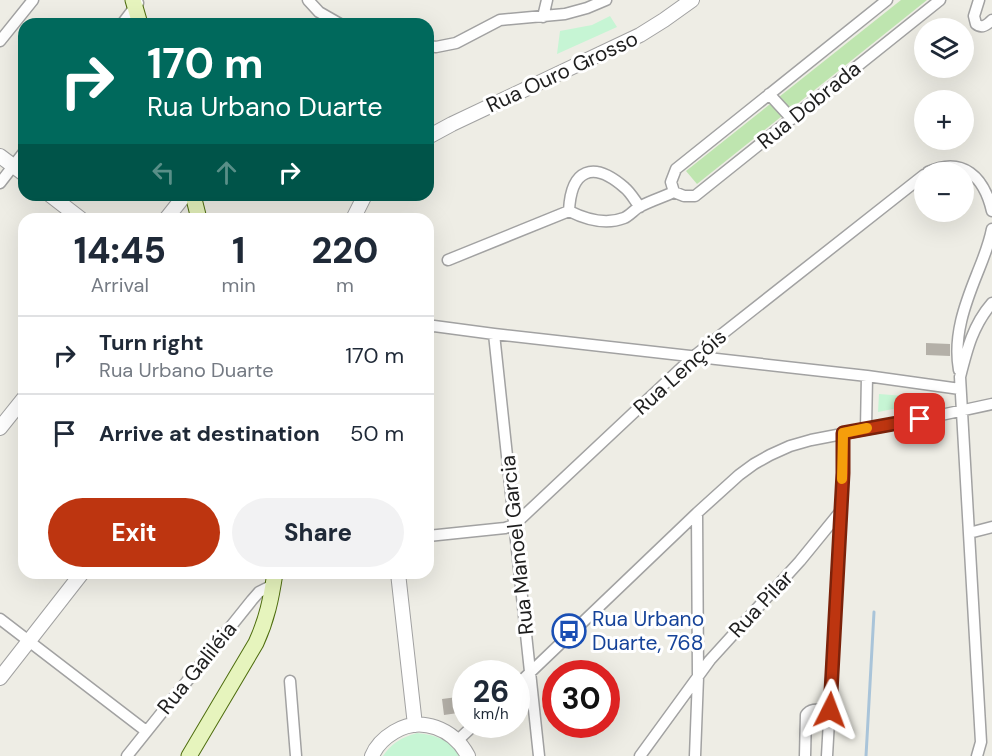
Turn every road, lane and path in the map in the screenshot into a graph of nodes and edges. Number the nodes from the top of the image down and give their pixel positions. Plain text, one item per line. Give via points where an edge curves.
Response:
1 (33, 0) edge
2 (308, 0) edge
3 (547, 0) edge
4 (606, 0) edge
5 (692, 0) edge
6 (887, 0) edge
7 (940, 0) edge
8 (979, 0) edge
9 (136, 2) edge
10 (543, 17) junction
11 (19, 18) edge
12 (126, 18) edge
13 (139, 18) edge
14 (329, 18) edge
15 (18, 19) edge
16 (992, 20) edge
17 (0, 41) edge
18 (434, 47) edge
19 (769, 94) junction
20 (792, 119) junction
21 (434, 134) edge
22 (0, 156) edge
23 (18, 169) edge
24 (18, 171) edge
25 (974, 176) edge
26 (0, 183) edge
27 (914, 183) edge
28 (674, 192) junction
29 (58, 201) edge
30 (180, 201) edge
31 (640, 207) junction
32 (568, 211) junction
33 (992, 211) edge
34 (73, 213) edge
35 (171, 213) edge
36 (992, 229) edge
37 (448, 260) dead end
38 (992, 303) edge
39 (434, 326) edge
40 (494, 334) junction
41 (693, 357) junction
42 (867, 376) junction
43 (960, 377) junction
44 (960, 389) junction
45 (992, 404) edge
46 (18, 406) edge
47 (961, 410) junction
48 (0, 428) edge
49 (866, 429) junction
50 (843, 433) junction
51 (841, 512) junction
52 (697, 513) junction
53 (514, 525) junction
54 (992, 527) edge
55 (969, 534) junction
56 (434, 535) edge
57 (77, 579) edge
58 (274, 579) edge
59 (399, 579) edge
60 (0, 619) edge
61 (28, 641) junction
62 (529, 660) edge
63 (530, 673) joint
64 (698, 677) junction
65 (0, 678) edge
66 (290, 681) dead end
67 (830, 710) junction
68 (416, 725) junction
69 (146, 731) junction
70 (458, 740) joint
71 (986, 743) edge
72 (126, 756) edge
73 (189, 756) edge
74 (296, 756) edge
75 (372, 756) edge
76 (468, 756) edge
77 (539, 756) edge
78 (640, 756) edge
79 (695, 756) edge
80 (805, 756) edge
81 (827, 756) edge
82 (977, 756) edge

1 - 11 street
2 - 14 street
3 - 10 street
4 - 10 street
5 - 21 street, Rua Ouro Grosso via 640,35
6 - 19 street, Rua Dobrada
7 - 20 street, Rua Dobrada
8 - 16 street via 976,24 983,26
9 - 12 street
9 - 13 main road
10 - 18 street via 500,20 456,43
15 - 17 street
19 - 20 street
19 - 28 street, Rua Dobrada via 676,169 671,182
20 - 28 street, Rua Dobrada via 695,196
22 - 23 street
24 - 26 street
25 - 33 street, Rua Lençóis via 980,181
27 - 41 street, Rua Lençóis
28 - 31 street, Rua Dobrada
29 - 34 street
30 - 35 street
31 - 32 street, Rua Dobrada via 624,218 610,220 581,217
31 - 32 street via 626,189 610,178 588,172 573,185
32 - 37 street
36 - 43 street via 960,324
38 - 43 street via 974,329
39 - 40 street
40 - 41 street
40 - 53 street, Rua Manoel Garcia
41 - 42 street
41 - 53 street, Rua Lençóis
42 - 44 street
42 - 49 street
43 - 44 street
44 - 47 street
45 - 47 street
46 - 48 street
47 - 49 street
47 - 55 street
49 - 50 street
50 - 51 street
50 - 52 street via 790,446 753,464
51 - 64 street, Rua Pilar
51 - 67 street
52 - 63 street
52 - 64 street
53 - 56 street
53 - 62 street, Rua Manoel Garcia
54 - 55 street
55 - 71 street
57 - 61 street
58 - 69 street, Rua Galiléia via 252,600
58 - 73 main road via 270,606 256,643
59 - 68 street
60 - 61 street
61 - 65 street
61 - 69 street
63 - 77 street, Rua Manoel Garcia
64 - 78 street, Rua Pilar
64 - 79 street
66 - 74 street
67 - 80 street via 813,710 806,715
67 - 81 street
68 - 70 street via 446,731
68 - 75 street via 385,738
69 - 72 street, Rua Galiléia
70 - 76 street
71 - 82 street

